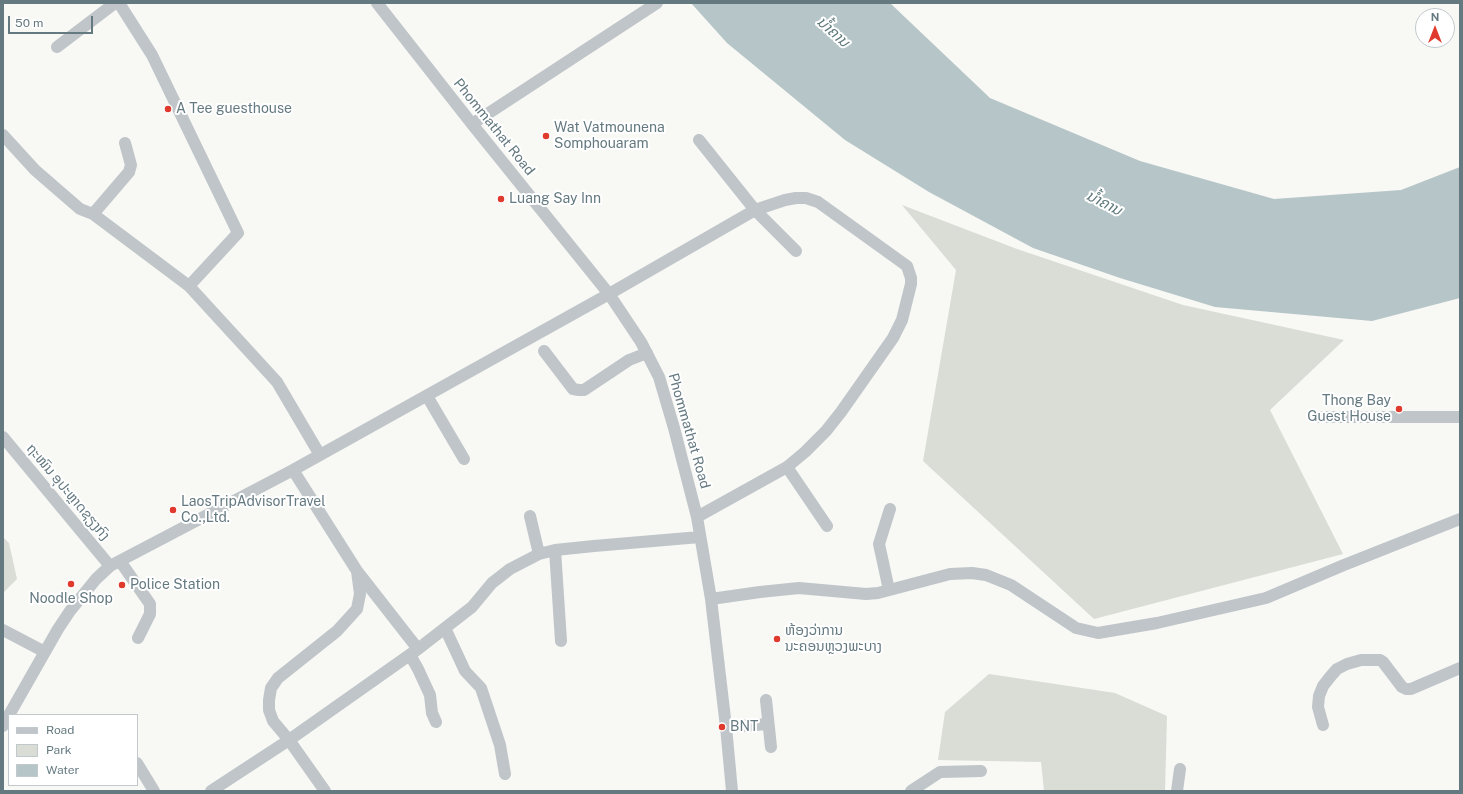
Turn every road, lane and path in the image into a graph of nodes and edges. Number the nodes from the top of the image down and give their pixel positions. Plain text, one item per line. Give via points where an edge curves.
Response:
1 (115, 3) edge
2 (119, 3) edge
3 (377, 3) edge
4 (657, 3) edge
5 (57, 47) dead end
6 (472, 124) junction
7 (3, 135) edge
8 (699, 140) dead end
9 (125, 144) dead end
10 (755, 210) junction
11 (93, 214) junction
12 (796, 251) dead end
13 (189, 286) junction
14 (609, 294) junction
15 (544, 351) dead end
16 (647, 353) junction
17 (427, 396) junction
18 (1316, 417) dead end
19 (1460, 417) edge
20 (3, 437) edge
21 (320, 455) junction
22 (464, 459) dead end
23 (787, 467) junction
24 (293, 470) junction
25 (890, 509) dead end
26 (530, 516) dead end
27 (697, 517) junction
28 (1460, 519) edge
29 (827, 526) dead end
30 (700, 537) junction
31 (555, 550) junction
32 (539, 554) junction
33 (115, 564) junction
34 (357, 571) junction
35 (889, 590) junction
36 (711, 599) junction
37 (445, 628) junction
38 (3, 630) edge
39 (138, 638) dead end
40 (561, 641) dead end
41 (45, 652) junction
42 (414, 652) junction
43 (1460, 668) edge
44 (766, 700) dead end
45 (10, 714) edge
46 (8, 717) edge
47 (436, 722) dead end
48 (768, 724) junction
49 (1323, 725) dead end
50 (3, 726) edge
51 (726, 727) junction
52 (289, 740) junction
53 (771, 747) dead end
54 (138, 765) edge
55 (1180, 769) dead end
56 (981, 772) dead end
57 (505, 774) dead end
58 (154, 791) edge
59 (211, 791) edge
60 (325, 791) edge
61 (732, 791) edge
62 (911, 791) edge
63 (1177, 791) edge

1 - 5 street
2 - 13 street via 152,55 238,234
3 - 6 street, Phommathat Road
4 - 6 street
6 - 14 street, Phommathat Road
7 - 11 street via 35,170 80,208
8 - 10 street
9 - 11 street via 131,165 129,172
10 - 12 street
10 - 14 street
10 - 23 street via 796,198 818,202 907,266 911,278 902,320 893,338 826,431
11 - 13 street
13 - 21 street via 277,382
14 - 16 street, Phommathat Road
14 - 17 street
15 - 16 street via 573,389 579,390 584,390 629,360
16 - 27 street, Phommathat Road via 660,377
17 - 21 street
17 - 22 street
18 - 19 street
20 - 33 street, ຖະໜົນ ອຸປະຫຼາດຊຽງກົງ
21 - 24 street
23 - 27 street
23 - 29 street
24 - 33 street
24 - 34 street
25 - 35 street via 879,544
26 - 32 street
27 - 30 street, Phommathat Road
28 - 35 street via 1266,598 1106,632 1090,632 1076,628 1011,584 986,575 960,573
30 - 31 street
30 - 36 street, Phommathat Road
31 - 32 street
31 - 40 street
32 - 37 street via 510,569 492,583 472,607
33 - 39 street, ຖະໜົນ ອຸປະຫຼາດຊຽງກົງ via 150,604 150,614
33 - 41 street via 96,579 74,606
34 - 42 street
34 - 52 street via 360,594 356,609 337,631 278,678 271,688 269,710 273,721
35 - 36 street via 866,594 799,588
36 - 51 street, Phommathat Road
37 - 42 street
37 - 57 street via 465,671 481,688 500,745
38 - 41 street
41 - 45 street
42 - 47 street via 418,669 430,695
42 - 52 street
43 - 49 street via 1406,689 1380,660 1361,660 1347,664 1337,669 1330,677 1319,696 1318,707
44 - 48 street
46 - 50 street
48 - 51 street
48 - 53 street
51 - 61 street, Phommathat Road
52 - 59 street
52 - 60 street
54 - 58 street
55 - 63 street
56 - 62 street via 940,772

